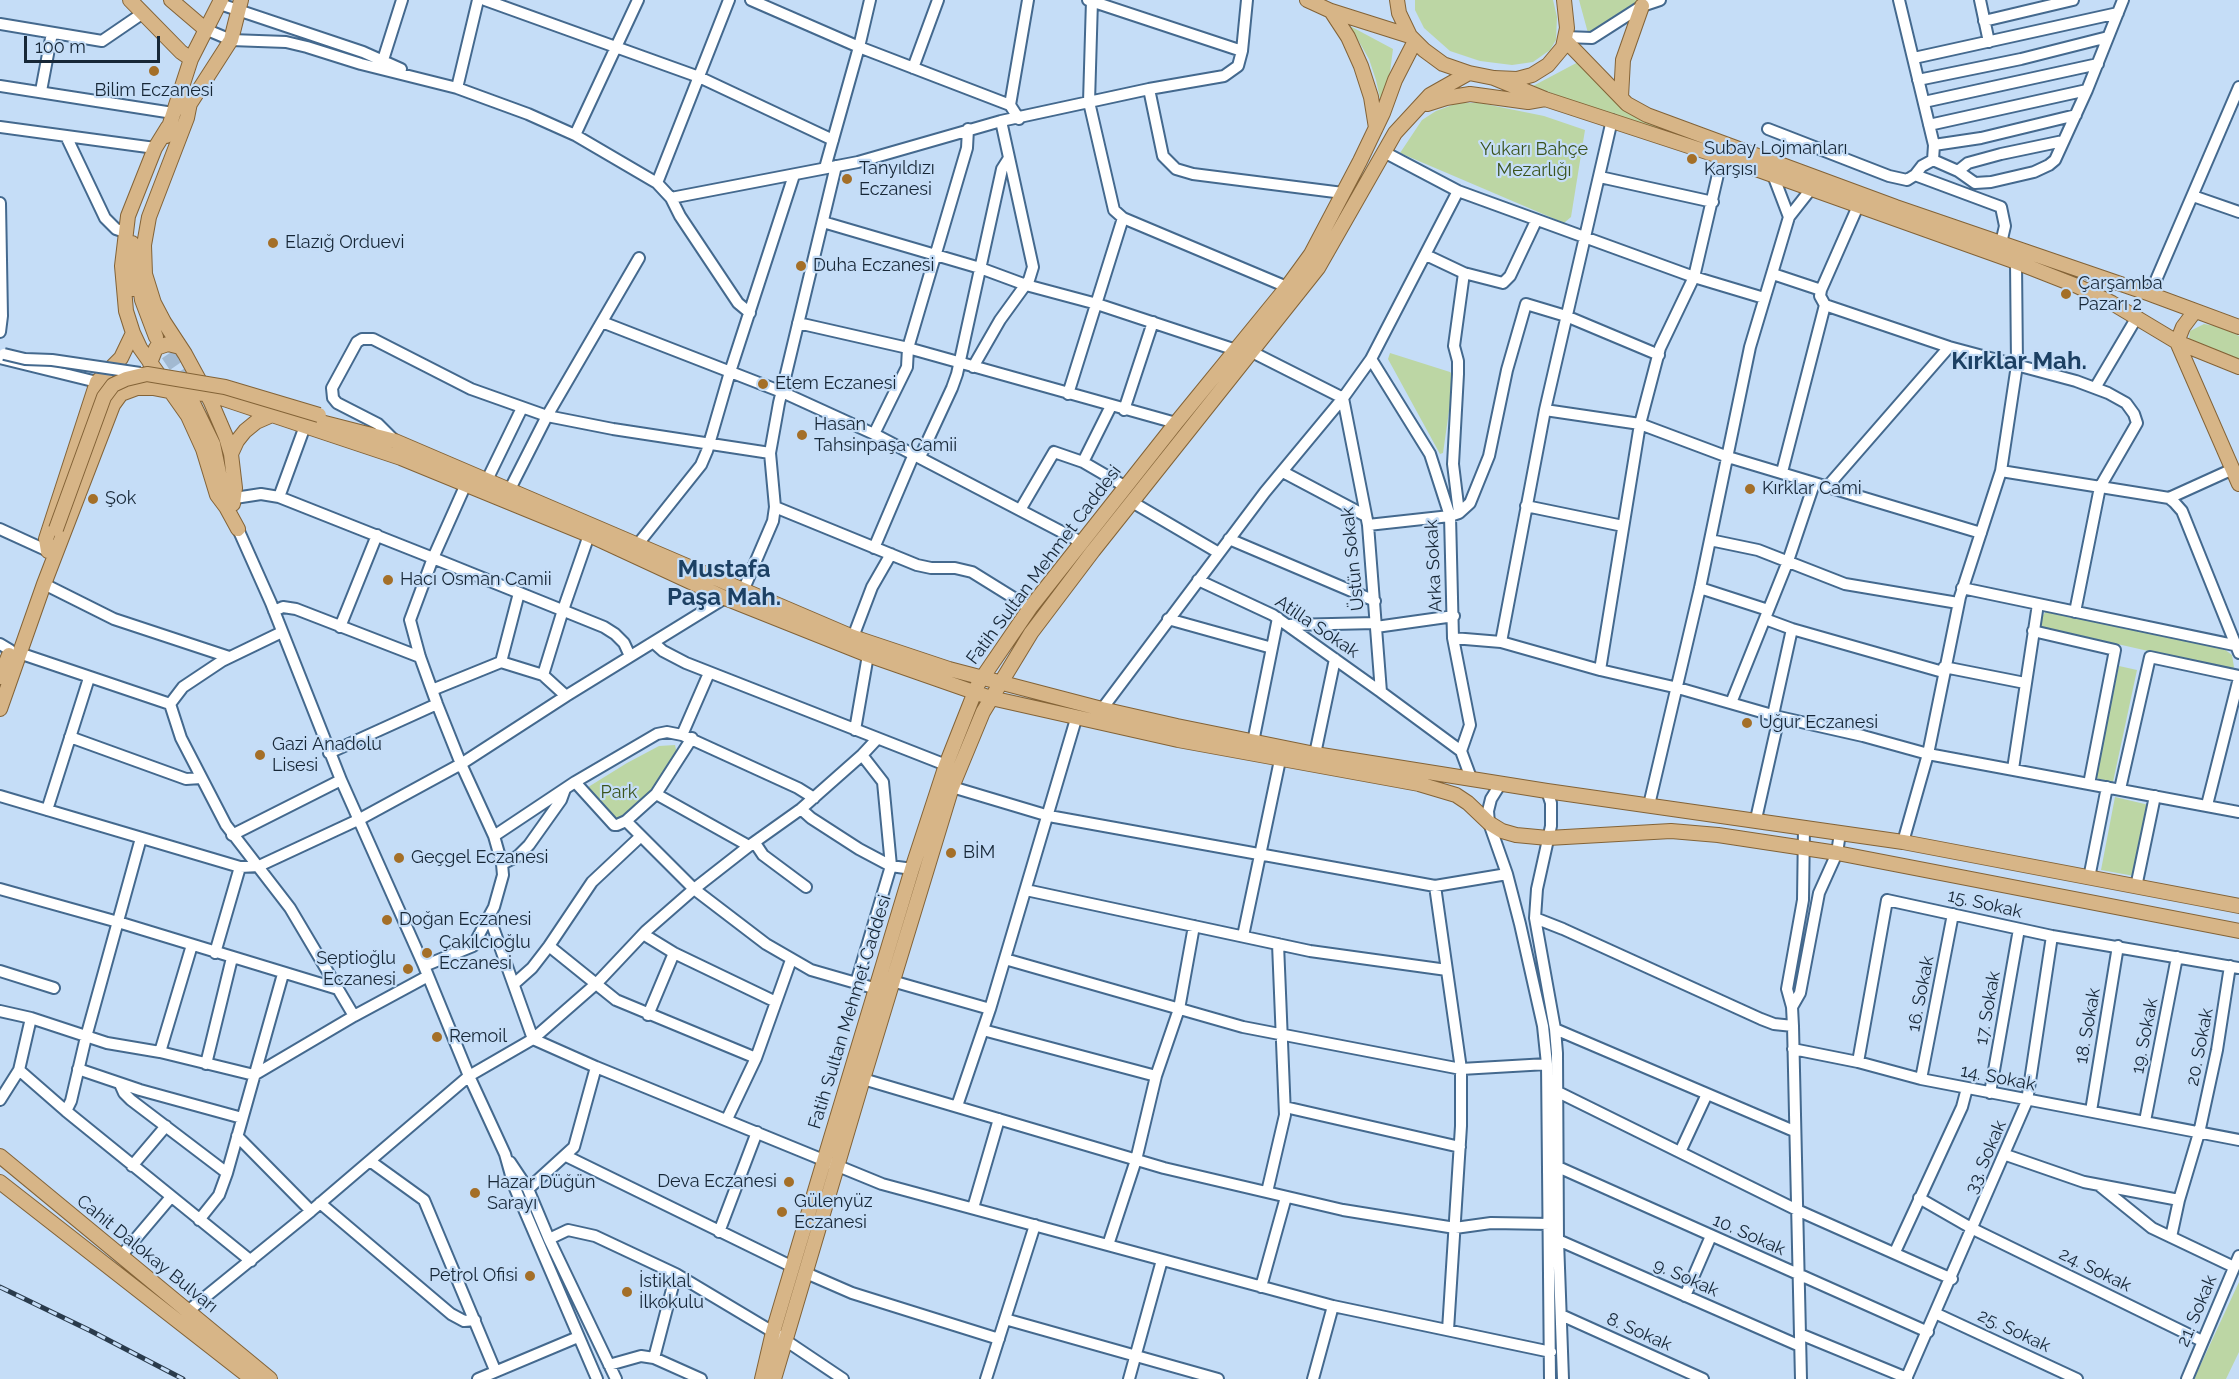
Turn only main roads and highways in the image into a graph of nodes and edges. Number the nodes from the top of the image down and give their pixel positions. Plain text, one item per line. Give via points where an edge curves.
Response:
1 (130, 0) edge
2 (171, 0) edge
3 (1307, 0) edge
4 (1397, 0) edge
5 (1564, 0) edge
6 (220, 2) edge
7 (240, 5) edge
8 (1642, 6) road end
9 (1331, 10) junction
10 (205, 29) junction
11 (1412, 38) junction
12 (1565, 39) junction
13 (191, 58) junction
14 (1469, 74) junction
15 (1494, 78) junction
16 (1621, 97) junction
17 (1545, 99) junction
18 (190, 103) junction
19 (1419, 105) junction
20 (168, 128) junction
21 (1376, 129) junction
22 (2195, 311) junction
23 (2239, 327) edge
24 (133, 333) junction
25 (2177, 342) junction
26 (180, 347) junction
27 (2239, 367) edge
28 (148, 368) junction
29 (196, 374) junction
30 (170, 390) junction
31 (200, 399) junction
32 (272, 415) junction
33 (395, 441) junction
34 (231, 454) junction
35 (2239, 484) edge
36 (231, 503) junction
37 (238, 529) road end
38 (48, 551) junction
39 (10, 649) edge
40 (0, 677) edge
41 (981, 678) junction
42 (1001, 683) junction
43 (974, 692) junction
44 (991, 698) junction
45 (0, 709) edge
46 (2239, 906) edge
47 (2239, 931) edge
48 (0, 1156) edge
49 (831, 1162) junction
50 (0, 1182) edge
51 (779, 1336) junction
52 (252, 1379) edge
53 (270, 1379) edge
54 (762, 1379) edge
55 (774, 1379) edge

1 - 13 main road
2 - 10 main road
3 - 9 main road
4 - 11 main road
5 - 12 main road
6 - 10 main road
7 - 18 main road via 231,40
8 - 16 main road via 1623,60
9 - 11 main road
9 - 21 main road via 1361,66
10 - 13 main road
11 - 14 main road via 1443,64
11 - 21 main road, Fatih Sultan Mehmet Caddesi
12 - 15 main road via 1548,65 1532,75
12 - 16 main road
13 - 20 main road
14 - 15 main road
14 - 19 main road
15 - 17 main road
16 - 22 main road via 1647,115
17 - 19 main road via 1528,102 1470,94
17 - 25 main road via 2016,262 2078,286
18 - 20 main road via 149,195 139,230 139,281 153,339 134,290 132,240 139,204
18 - 26 main road via 188,118 149,217 144,258 154,303
19 - 42 main road via 1395,133 1318,268 1031,633
20 - 24 main road via 155,148 133,201 125,232 123,285
21 - 41 main road, Fatih Sultan Mehmet Caddesi via 1323,234 1287,287 1030,608
22 - 23 main road
22 - 25 main road
24 - 28 main road
24 - 38 main road via 121,358 97,382 46,539
25 - 27 main road
25 - 35 main road
26 - 28 main road via 168,344 156,348
26 - 29 main road
28 - 30 main road
28 - 33 main road, bridge via 361,427
28 - 38 main road, bridge via 113,386 104,398
29 - 31 main road
29 - 33 main road via 230,395
30 - 31 main road
30 - 36 main road via 196,433 217,495
30 - 39 main road via 137,388 121,394 113,405 44,584
31 - 32 main road
31 - 34 main road via 220,421
31 - 36 main road via 220,446
32 - 34 main road via 245,431
32 - 43 main road via 401,458 589,535 725,598
33 - 41 main road via 853,637
34 - 36 main road
36 - 37 main road
38 - 39 main road
39 - 40 main road
39 - 45 main road
41 - 42 main road
41 - 43 main road, Fatih Sultan Mehmet Caddesi
42 - 44 main road
42 - 46 main road via 1315,754 1903,842
43 - 44 main road
43 - 49 main road, Fatih Sultan Mehmet Caddesi via 912,869
44 - 47 main road via 1076,719 1445,790 1468,803 1489,823 1516,835 1548,838 1671,831 1718,835 1837,853
44 - 49 main road via 952,787 862,1079
48 - 53 main road, Cahit Dalokay Bulvarı
49 - 51 main road, Fatih Sultan Mehmet Caddesi
50 - 52 main road, Cahit Dalokay Bulvarı
51 - 54 main road, Fatih Sultan Mehmet Caddesi
51 - 55 main road

